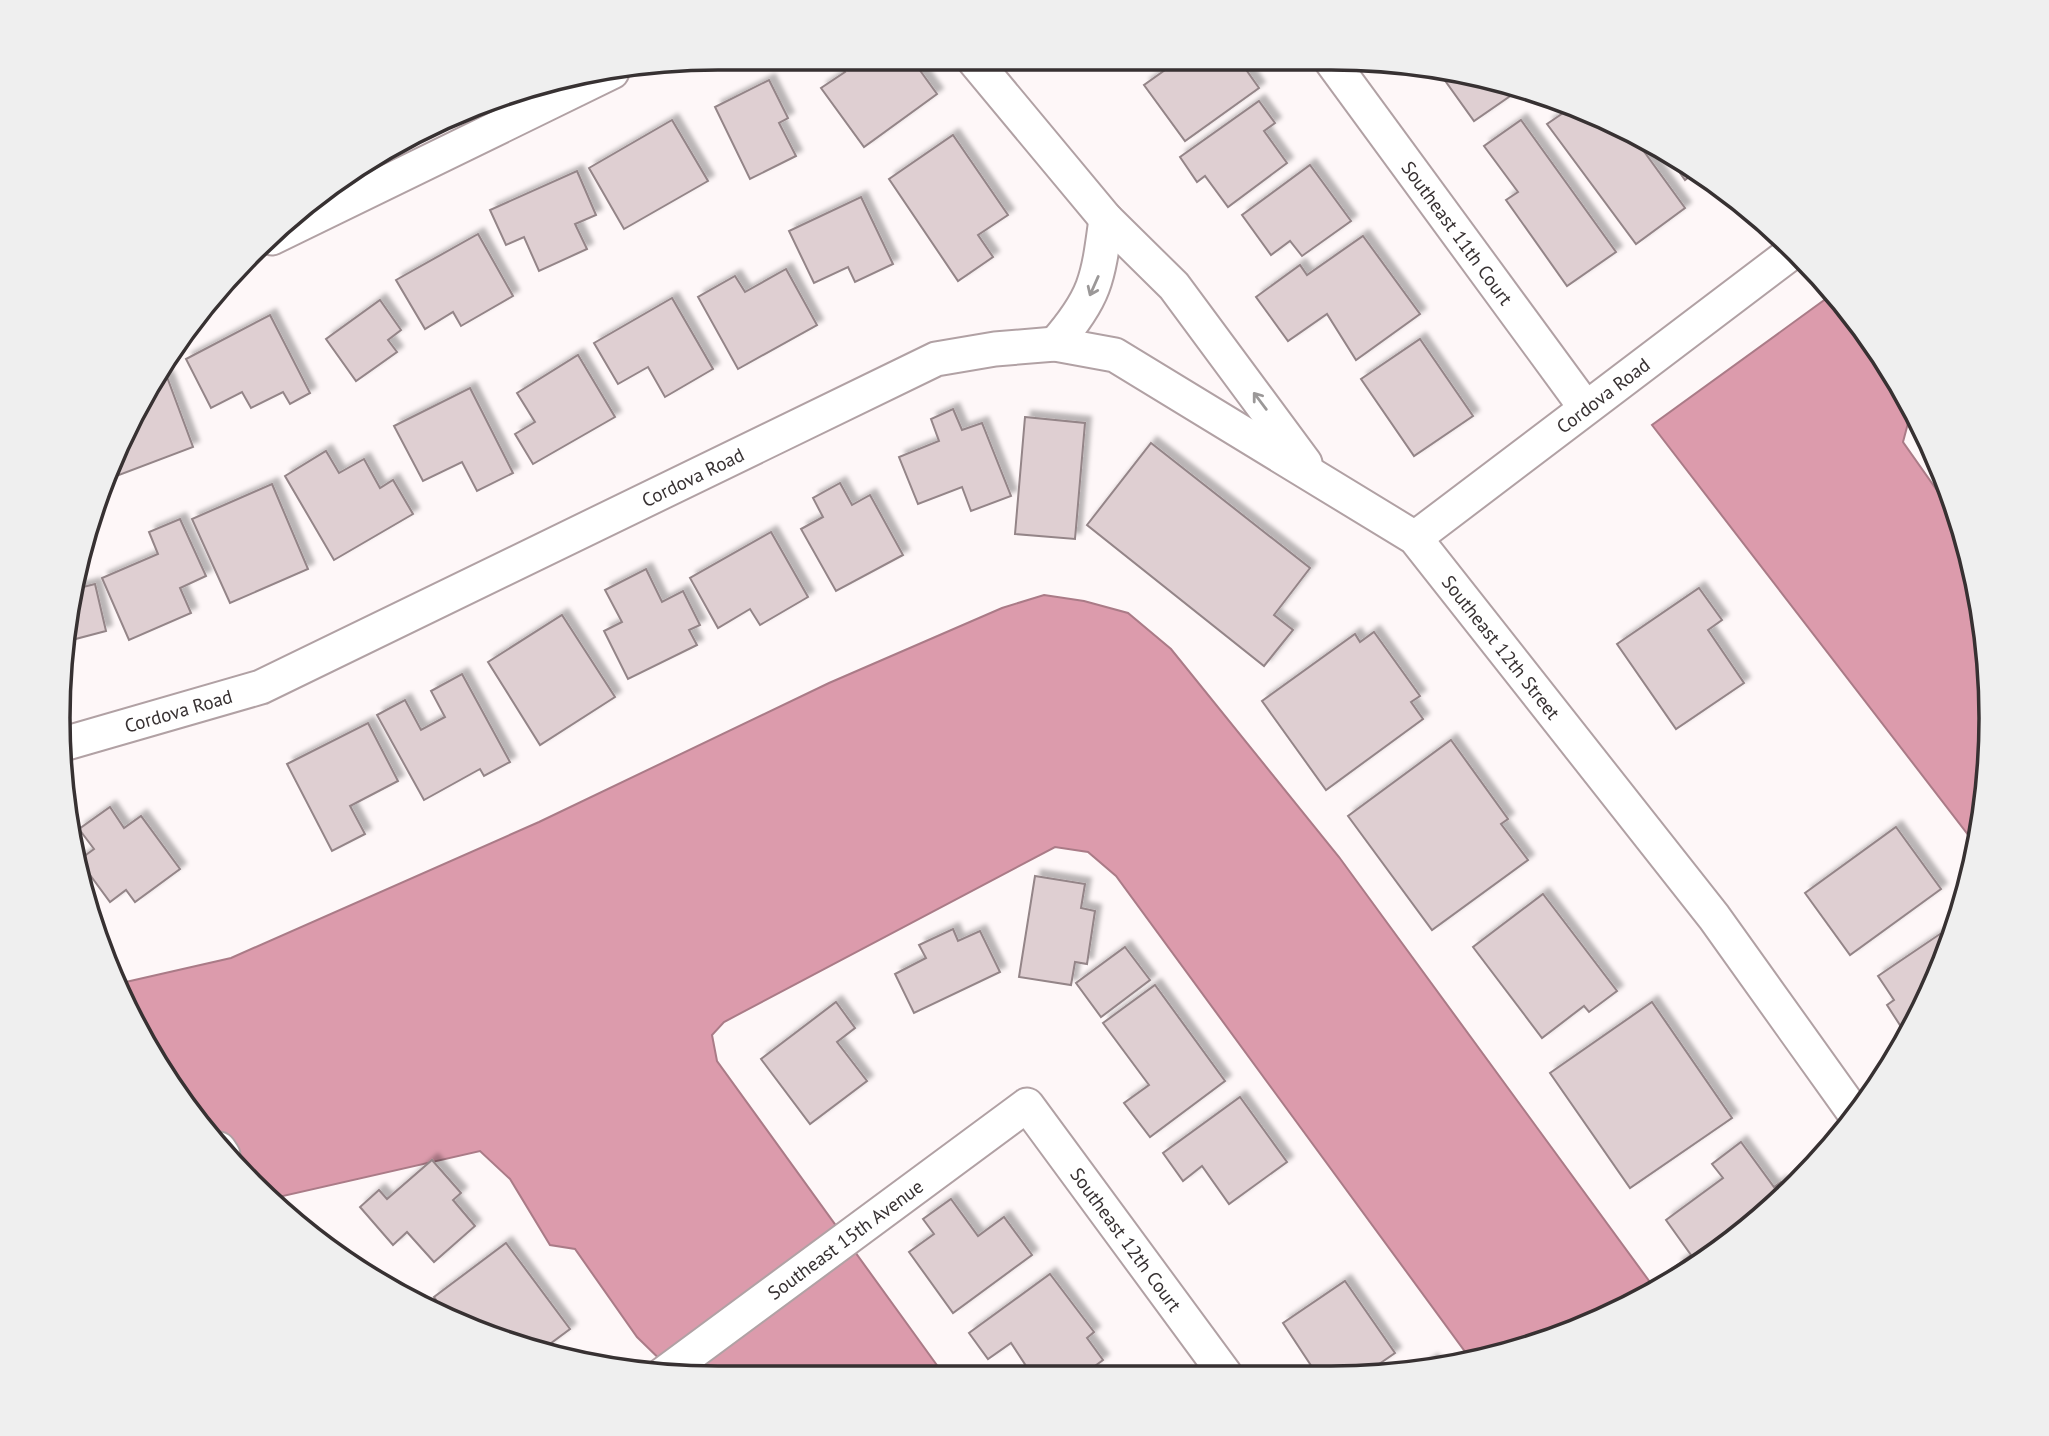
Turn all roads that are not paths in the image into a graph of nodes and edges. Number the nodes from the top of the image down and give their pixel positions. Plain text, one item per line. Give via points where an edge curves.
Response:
1 (982, 70) edge
2 (1338, 70) edge
3 (591, 82) edge
4 (1106, 219) junction
5 (298, 225) edge
6 (1786, 257) edge
7 (1055, 344) junction
8 (1585, 407) junction
9 (1315, 476) junction
10 (1415, 538) junction
11 (71, 742) edge
12 (1027, 1105) joint
13 (1849, 1106) edge
14 (676, 1365) edge
15 (1219, 1366) edge

1 - 4 street, Southeast 12th Street
2 - 8 street, Southeast 11th Court
3 - 5 street
4 -> 7 street via 1098,278 1080,316
9 -> 4 street, Southeast 12th Street via 1174,286
6 - 8 street, Cordova Road
7 - 9 street, Cordova Road via 1115,355
7 - 11 street, Cordova Road via 936,359 261,687
8 - 10 street, Cordova Road
9 - 10 street, Southeast 12th Street
10 - 13 street, Southeast 12th Street via 1714,917
12 - 14 street, Southeast 15th Avenue
12 - 15 street, Southeast 12th Court

